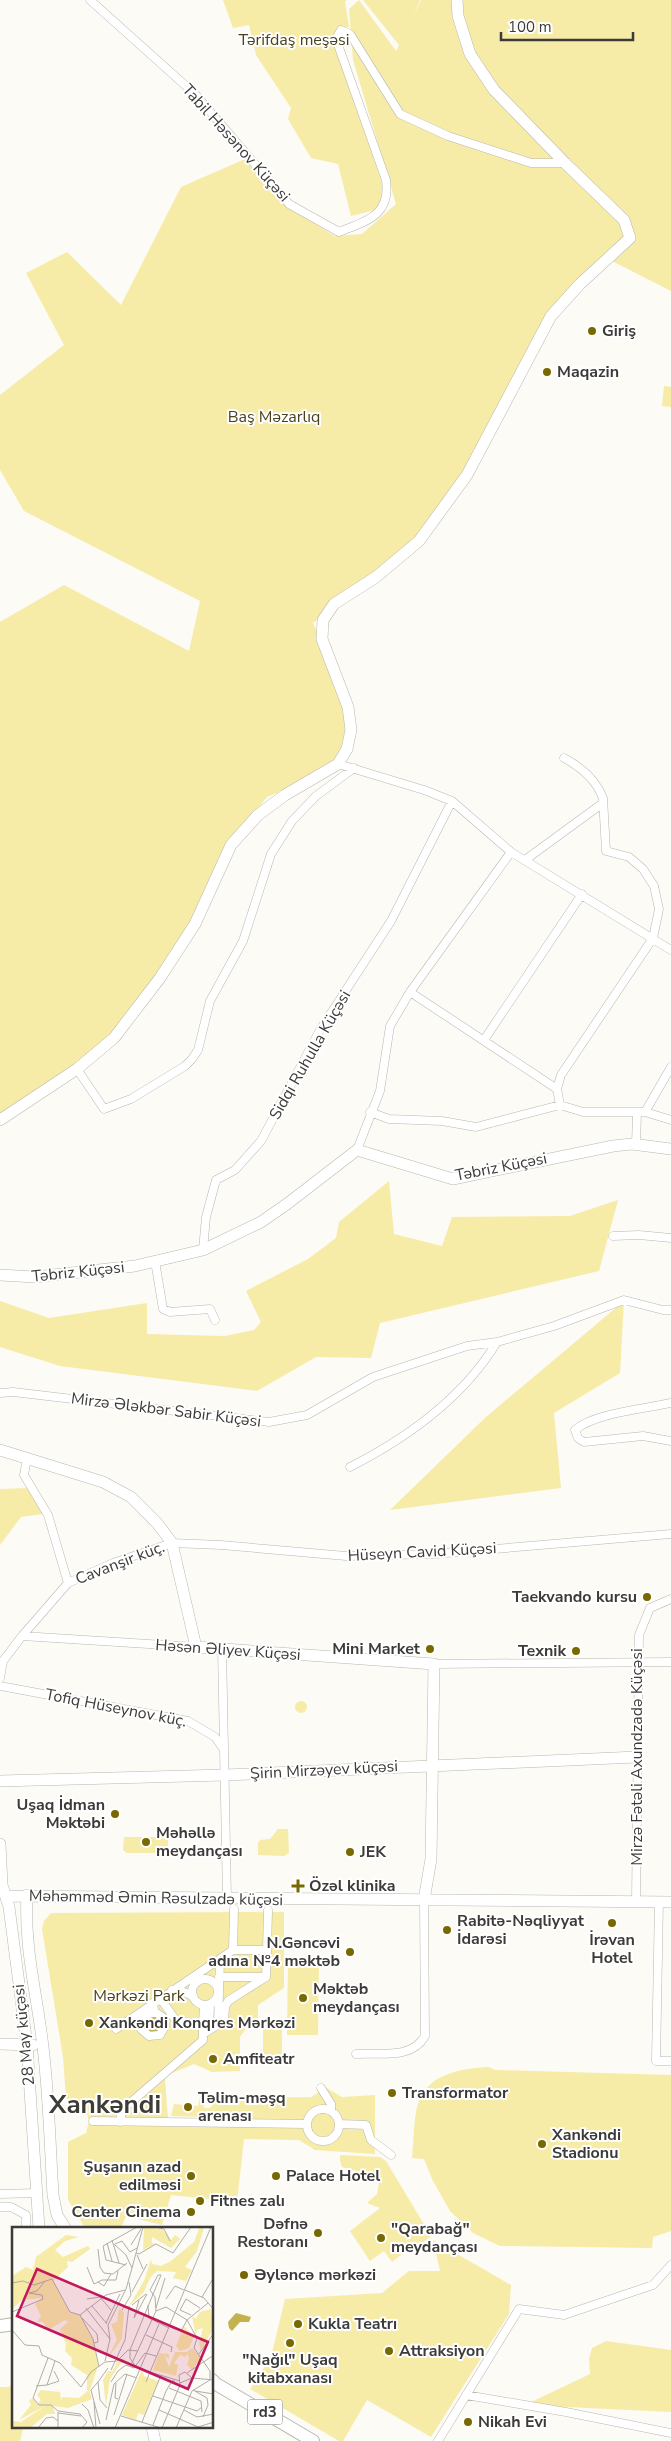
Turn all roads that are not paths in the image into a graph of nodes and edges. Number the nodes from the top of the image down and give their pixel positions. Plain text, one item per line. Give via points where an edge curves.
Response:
1 (90, 0) edge
2 (457, 0) edge
3 (565, 163) junction
4 (564, 758) dead end
5 (338, 764) junction
6 (354, 768) junction
7 (452, 802) junction
8 (603, 803) junction
9 (511, 852) junction
10 (525, 860) junction
11 (582, 894) junction
12 (653, 938) junction
13 (671, 950) edge
14 (410, 992) junction
15 (484, 1040) junction
16 (671, 1067) edge
17 (77, 1069) junction
18 (557, 1089) junction
19 (560, 1105) junction
20 (370, 1112) junction
21 (641, 1112) junction
22 (0, 1120) edge
23 (671, 1120) edge
24 (636, 1145) junction
25 (671, 1149) edge
26 (357, 1150) junction
27 (613, 1236) dead end
28 (671, 1238) edge
29 (203, 1250) junction
30 (155, 1261) junction
31 (0, 1275) edge
32 (671, 1310) edge
33 (215, 1320) dead end
34 (497, 1342) junction
35 (0, 1393) edge
36 (671, 1403) edge
37 (671, 1441) edge
38 (0, 1450) edge
39 (27, 1458) junction
40 (350, 1467) dead end
41 (671, 1534) edge
42 (172, 1543) junction
43 (68, 1583) junction
44 (671, 1599) edge
45 (22, 1636) junction
46 (196, 1648) junction
47 (222, 1648) junction
48 (671, 1662) edge
49 (637, 1663) junction
50 (434, 1664) junction
51 (0, 1678) edge
52 (0, 1686) edge
53 (223, 1748) junction
54 (637, 1757) junction
55 (433, 1764) junction
56 (225, 1775) junction
57 (5, 1782) edge
58 (0, 1844) edge
59 (3, 1896) edge
60 (28, 1896) junction
61 (227, 1899) junction
62 (424, 1900) junction
63 (636, 1901) junction
64 (658, 1902) junction
65 (671, 1902) edge
66 (234, 1909) dead end
67 (268, 1910) dead end
68 (233, 1950) junction
69 (267, 1950) junction
70 (220, 1959) junction
71 (219, 1977) junction
72 (266, 1977) junction
73 (172, 1990) junction
74 (219, 1992) junction
75 (193, 1996) junction
76 (160, 1998) junction
77 (152, 2004) junction
78 (207, 2004) junction
79 (155, 2012) junction
80 (203, 2022) junction
81 (141, 2025) junction
82 (218, 2025) junction
83 (206, 2032) junction
84 (0, 2044) edge
85 (27, 2045) junction
86 (43, 2046) junction
87 (356, 2054) dead end
88 (671, 2061) edge
89 (321, 2088) dead end
90 (331, 2110) junction
91 (93, 2121) dead end
92 (120, 2122) junction
93 (307, 2124) junction
94 (340, 2124) junction
95 (391, 2155) dead end
96 (37, 2193) junction
97 (0, 2194) edge
98 (0, 2207) edge
99 (26, 2227) edge
100 (40, 2227) edge
101 (65, 2227) edge
102 (671, 2265) edge
103 (214, 2382) edge
104 (466, 2395) junction
105 (671, 2433) edge
106 (313, 2441) edge
107 (438, 2441) edge

1 - 3 street, Tabil Həsənov Küçəsi via 196,95 289,204 339,232 374,218 388,194 386,180 336,39 340,30 350,34 400,114 448,136 531,162
2 - 3 street via 458,16 470,54 494,90
3 - 5 street via 624,220 630,238 551,316 467,475 419,541 376,577 334,604 323,620 322,639 348,707 351,730 347,749
4 - 8 street via 594,783
5 - 6 street
5 - 17 street via 265,810 231,845 195,924 160,978 114,1038
6 - 7 street
6 - 17 street via 316,796 292,821 271,854 243,941 210,1001 198,1050 185,1066 131,1099 104,1109
7 - 9 street
7 - 29 street, Sidqi Ruhulla Küçəsi via 391,921 320,1030 261,1141 235,1170 216,1180 206,1217
8 - 10 street
8 - 12 street via 606,851 629,857 643,869 654,886 659,909
9 - 10 street
9 - 14 street
10 - 11 street
11 - 12 street
11 - 15 street
12 - 13 street
12 - 18 street via 561,1075
14 - 15 street
14 - 20 street via 390,1026 380,1091
15 - 18 street
16 - 21 street
17 - 22 street
18 - 19 street
19 - 20 street via 476,1127 427,1119 389,1119
19 - 21 street via 583,1112
20 - 26 street
21 - 23 street
21 - 24 street
24 - 25 street, Təbriz Küçəsi
24 - 26 street, Təbriz Küçəsi via 555,1157 453,1179
26 - 29 street, Təbriz Küçəsi via 261,1222
27 - 28 street
29 - 30 street, Təbriz Küçəsi
30 - 31 street, Təbriz Küçəsi via 35,1277
30 - 33 street via 163,1310 210,1309
32 - 34 street, Mirzə Ələkbər Sabir Küçəsi via 624,1300 554,1326
34 - 35 street, Mirzə Ələkbər Sabir Küçəsi via 467,1346 372,1377 308,1415 269,1422
34 - 40 street via 466,1385 388,1448
36 - 37 street via 605,1417 575,1430 584,1442 643,1436
38 - 39 street
39 - 42 street via 104,1482 131,1497
39 - 43 street via 24,1475 48,1515
41 - 42 street, Hüseyn Cavid Küçəsi via 435,1554 346,1556
42 - 43 street, Cavanşir küç. via 113,1563
42 - 46 street
43 - 45 street
44 - 49 street, Mirzə Fətəli Axundzadə Küçəsi via 650,1608 639,1635
45 - 46 street, Həsən Əliyev Küçəsi
45 - 51 street via 4,1661
46 - 47 street, Həsən Əliyev Küçəsi
47 - 50 street, Həsən Əliyev Küçəsi
47 - 53 street
48 - 49 street, Həsən Əliyev Küçəsi
49 - 50 street, Həsən Əliyev Küçəsi
49 - 54 street, Mirzə Fətəli Axundzadə Küçəsi
50 - 55 street
52 - 53 street, Tofiq Hüseynov küç. via 188,1720 215,1737
53 - 56 street
54 - 55 street, Şirin Mirzəyev küçəsi
54 - 63 street, Mirzə Fətəli Axundzadə Küçəsi
55 - 56 street, Şirin Mirzəyev küçəsi
55 - 62 street via 432,1859
56 - 57 street, Şirin Mirzəyev küçəsi
56 - 61 street
58 - 59 street, 28 May küçəsi
59 - 60 street, Məhəmməd Əmin Rəsulzadə küçəsi
59 - 85 street, 28 May küçəsi via 12,1929
60 - 61 street, Məhəmməd Əmin Rəsulzadə küçəsi
60 - 86 street, 28 May küçəsi via 25,1917
61 - 62 street, Məhəmməd Əmin Rəsulzadə küçəsi
62 - 63 street, Məhəmməd Əmin Rəsulzadə küçəsi
62 - 87 street via 424,2036 420,2044 402,2053
63 - 64 street, Məhəmməd Əmin Rəsulzadə küçəsi
64 - 65 street, Məhəmməd Əmin Rəsulzadə küçəsi
64 - 88 street via 656,2060
66 - 68 street
67 - 69 street
68 - 69 street
68 - 70 street
69 - 72 street
70 - 71 street
70 - 73 street
71 - 72 street
71 - 74 street
72 - 82 street via 228,2001 224,2021
73 - 75 street
73 - 76 street
74 - 75 street via 216,1984 205,1978 194,1984
74 - 78 street via 215,2001
74 - 82 street
75 - 78 street via 198,2003
76 - 77 street
76 - 80 street via 177,2022
77 - 79 street
77 - 81 street via 118,2027
78 - 80 street
78 - 83 street
79 - 81 street via 144,2016
79 - 81 street via 165,2022 160,2035 146,2035
80 - 83 street
82 - 83 street
83 - 92 street via 203,2040 122,2110
84 - 85 street
85 - 86 street
85 - 96 street, 28 May küçəsi
86 - 101 street, 28 May küçəsi via 53,2195 57,2214
89 - 90 street
90 - 93 street via 315,2110
90 - 94 street
91 - 92 street
92 - 93 street
93 - 94 street via 314,2138 323,2142 337,2134
94 - 95 street via 366,2125 371,2140
96 - 97 street
96 - 100 street, 28 May küçəsi
98 - 99 street via 11,2207 26,2215
102 - 104 street via 652,2285 564,2315 519,2309
103 - 106 main road, rd3
104 - 105 street
104 - 107 street

